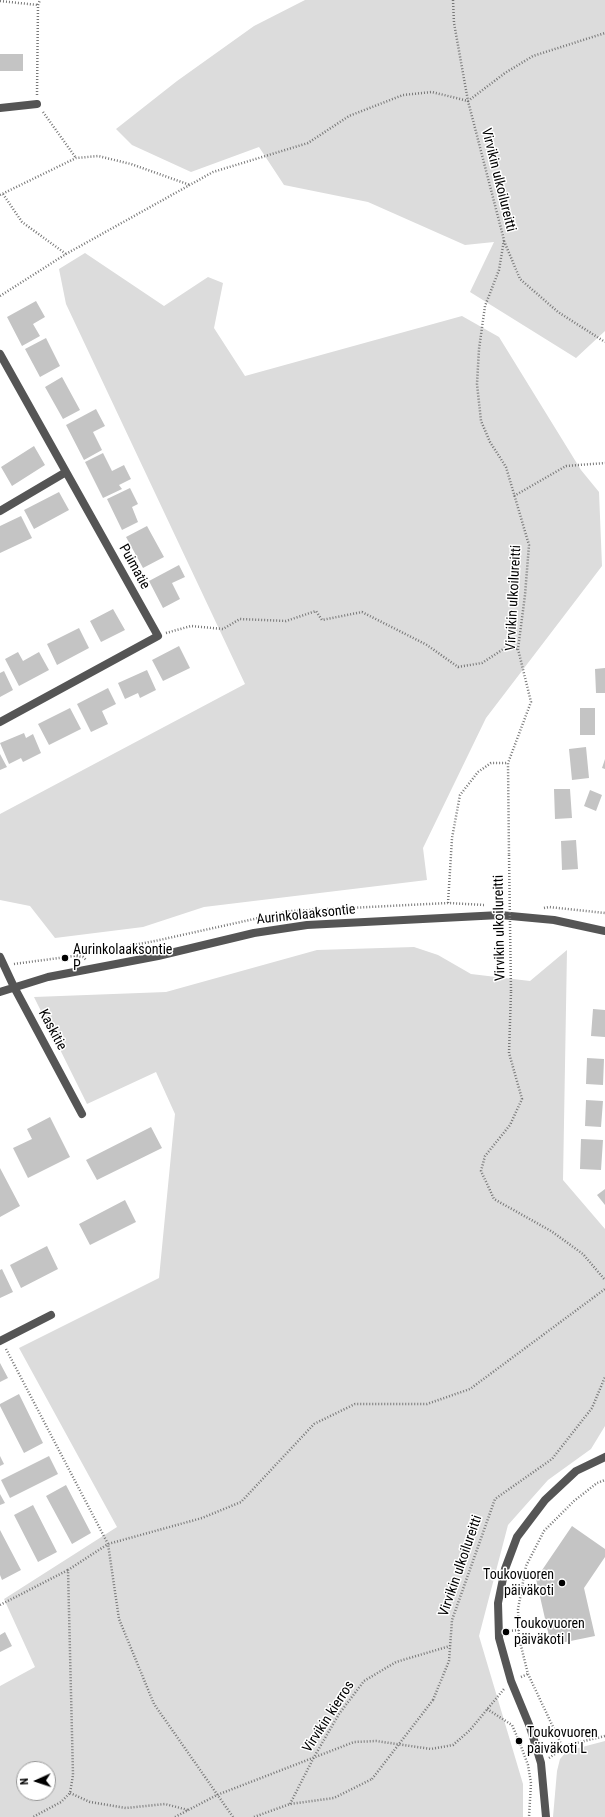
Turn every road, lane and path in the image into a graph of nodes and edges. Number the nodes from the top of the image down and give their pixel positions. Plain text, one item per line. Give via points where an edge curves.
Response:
1 (40, 0) edge
2 (453, 0) edge
3 (0, 1) edge
4 (38, 6) junction
5 (605, 33) edge
6 (468, 101) junction
7 (37, 104) junction
8 (0, 108) edge
9 (76, 158) junction
10 (190, 185) junction
11 (2, 194) edge
12 (504, 240) junction
13 (66, 254) junction
14 (0, 296) edge
15 (605, 342) edge
16 (0, 354) edge
17 (605, 463) edge
18 (66, 472) junction
19 (514, 496) junction
20 (0, 511) edge
21 (158, 636) junction
22 (518, 649) junction
23 (0, 722) edge
24 (508, 763) junction
25 (448, 902) dead end
26 (605, 932) edge
27 (0, 957) edge
28 (4, 965) junction
29 (95, 968) junction
30 (14, 987) junction
31 (0, 992) edge
32 (82, 1114) dead end
33 (605, 1280) edge
34 (605, 1289) edge
35 (51, 1315) dead end
36 (1, 1341) edge
37 (605, 1377) edge
38 (605, 1457) edge
39 (605, 1480) edge
40 (108, 1544) junction
41 (68, 1570) junction
42 (0, 1605) edge
43 (519, 1630) junction
44 (506, 1632) dead end
45 (450, 1646) junction
46 (511, 1681) junction
47 (487, 1709) junction
48 (605, 1736) edge
49 (563, 1748) junction
50 (314, 1757) junction
51 (541, 1763) junction
52 (528, 1765) junction
53 (70, 1793) junction
54 (217, 1795) junction
55 (290, 1804) junction
56 (188, 1810) junction
57 (34, 1817) edge
58 (175, 1817) edge
59 (233, 1817) edge
60 (254, 1817) edge
61 (529, 1817) edge
62 (546, 1817) edge

1 - 4 path
2 - 6 path, Virvikin ulkoilureitti via 454,23
3 - 4 path
4 - 7 path
5 - 6 path via 533,56
6 - 10 path via 432,92 403,96 349,116 308,143 213,172
6 - 12 path, Virvikin ulkoilureitti
7 - 8 street
7 - 9 path
9 - 10 path via 98,156 131,164
9 - 11 path
10 - 13 path
11 - 13 path via 22,222
12 - 15 path via 520,279 558,312
12 - 19 path, Virvikin ulkoilureitti via 499,270 485,306 477,384 481,421 490,442 506,467
13 - 14 path
16 - 18 street, Puimatie
17 - 19 path via 566,466
18 - 20 street
18 - 21 street, Puimatie
19 - 22 path, Virvikin ulkoilureitti via 529,545
21 - 22 path via 191,626 223,629 240,619 286,621 316,611 322,620 362,612 427,645 458,667 482,663 505,648
21 - 23 street
22 - 24 path, Virvikin ulkoilureitti via 531,702
24 - 25 path via 491,763 478,772 460,795 452,838
24 - 33 path, Virvikin ulkoilureitti, bridge via 511,992 509,1053 522,1099 510,1125 485,1156 482,1171 494,1199 551,1231 583,1254
26 - 29 street, Aurinkolaaksontie via 554,920 500,915 307,925 254,933 210,945
27 - 28 street, Kaskitie
28 - 29 path via 74,956 83,957
28 - 30 street, Kaskitie
29 - 30 street, Aurinkolaaksontie
30 - 31 street, Aurinkolaaksontie
30 - 32 street, Kaskitie
34 - 40 path via 470,1388 427,1404 355,1404 314,1424 241,1502 202,1518
35 - 36 street
36 - 40 path
37 - 45 path, Virvikin ulkoilureitti via 592,1408 552,1459 495,1499 452,1620
38 - 46 street via 576,1471 545,1500 517,1537 505,1569 498,1603 499,1638
39 - 43 path via 597,1483 574,1501 544,1531 526,1566 518,1609
40 - 41 path
40 - 54 path via 119,1619 154,1704
41 - 42 path
41 - 53 path via 73,1775
43 - 44 path
43 - 49 path via 528,1674
45 - 50 path, Virvikin kierros via 396,1662 364,1681 339,1714
45 - 55 path, Virvikin ulkoilureitti, bridge via 449,1660 433,1700 372,1778 334,1798
46 - 47 path
46 - 51 street via 530,1727
47 - 50 path via 470,1730 453,1745 431,1749 376,1741 354,1742
47 - 52 path via 512,1725
48 - 49 path via 568,1744
49 - 51 path
50 - 54 path
50 - 55 path, Virvikin kierros
51 - 52 path
51 - 62 street
52 - 61 path via 531,1783
53 - 56 path via 90,1802 126,1808 165,1804
53 - 57 path via 61,1802
54 - 56 path
54 - 59 path
55 - 60 path, Virvikin ulkoilureitti
56 - 58 path

